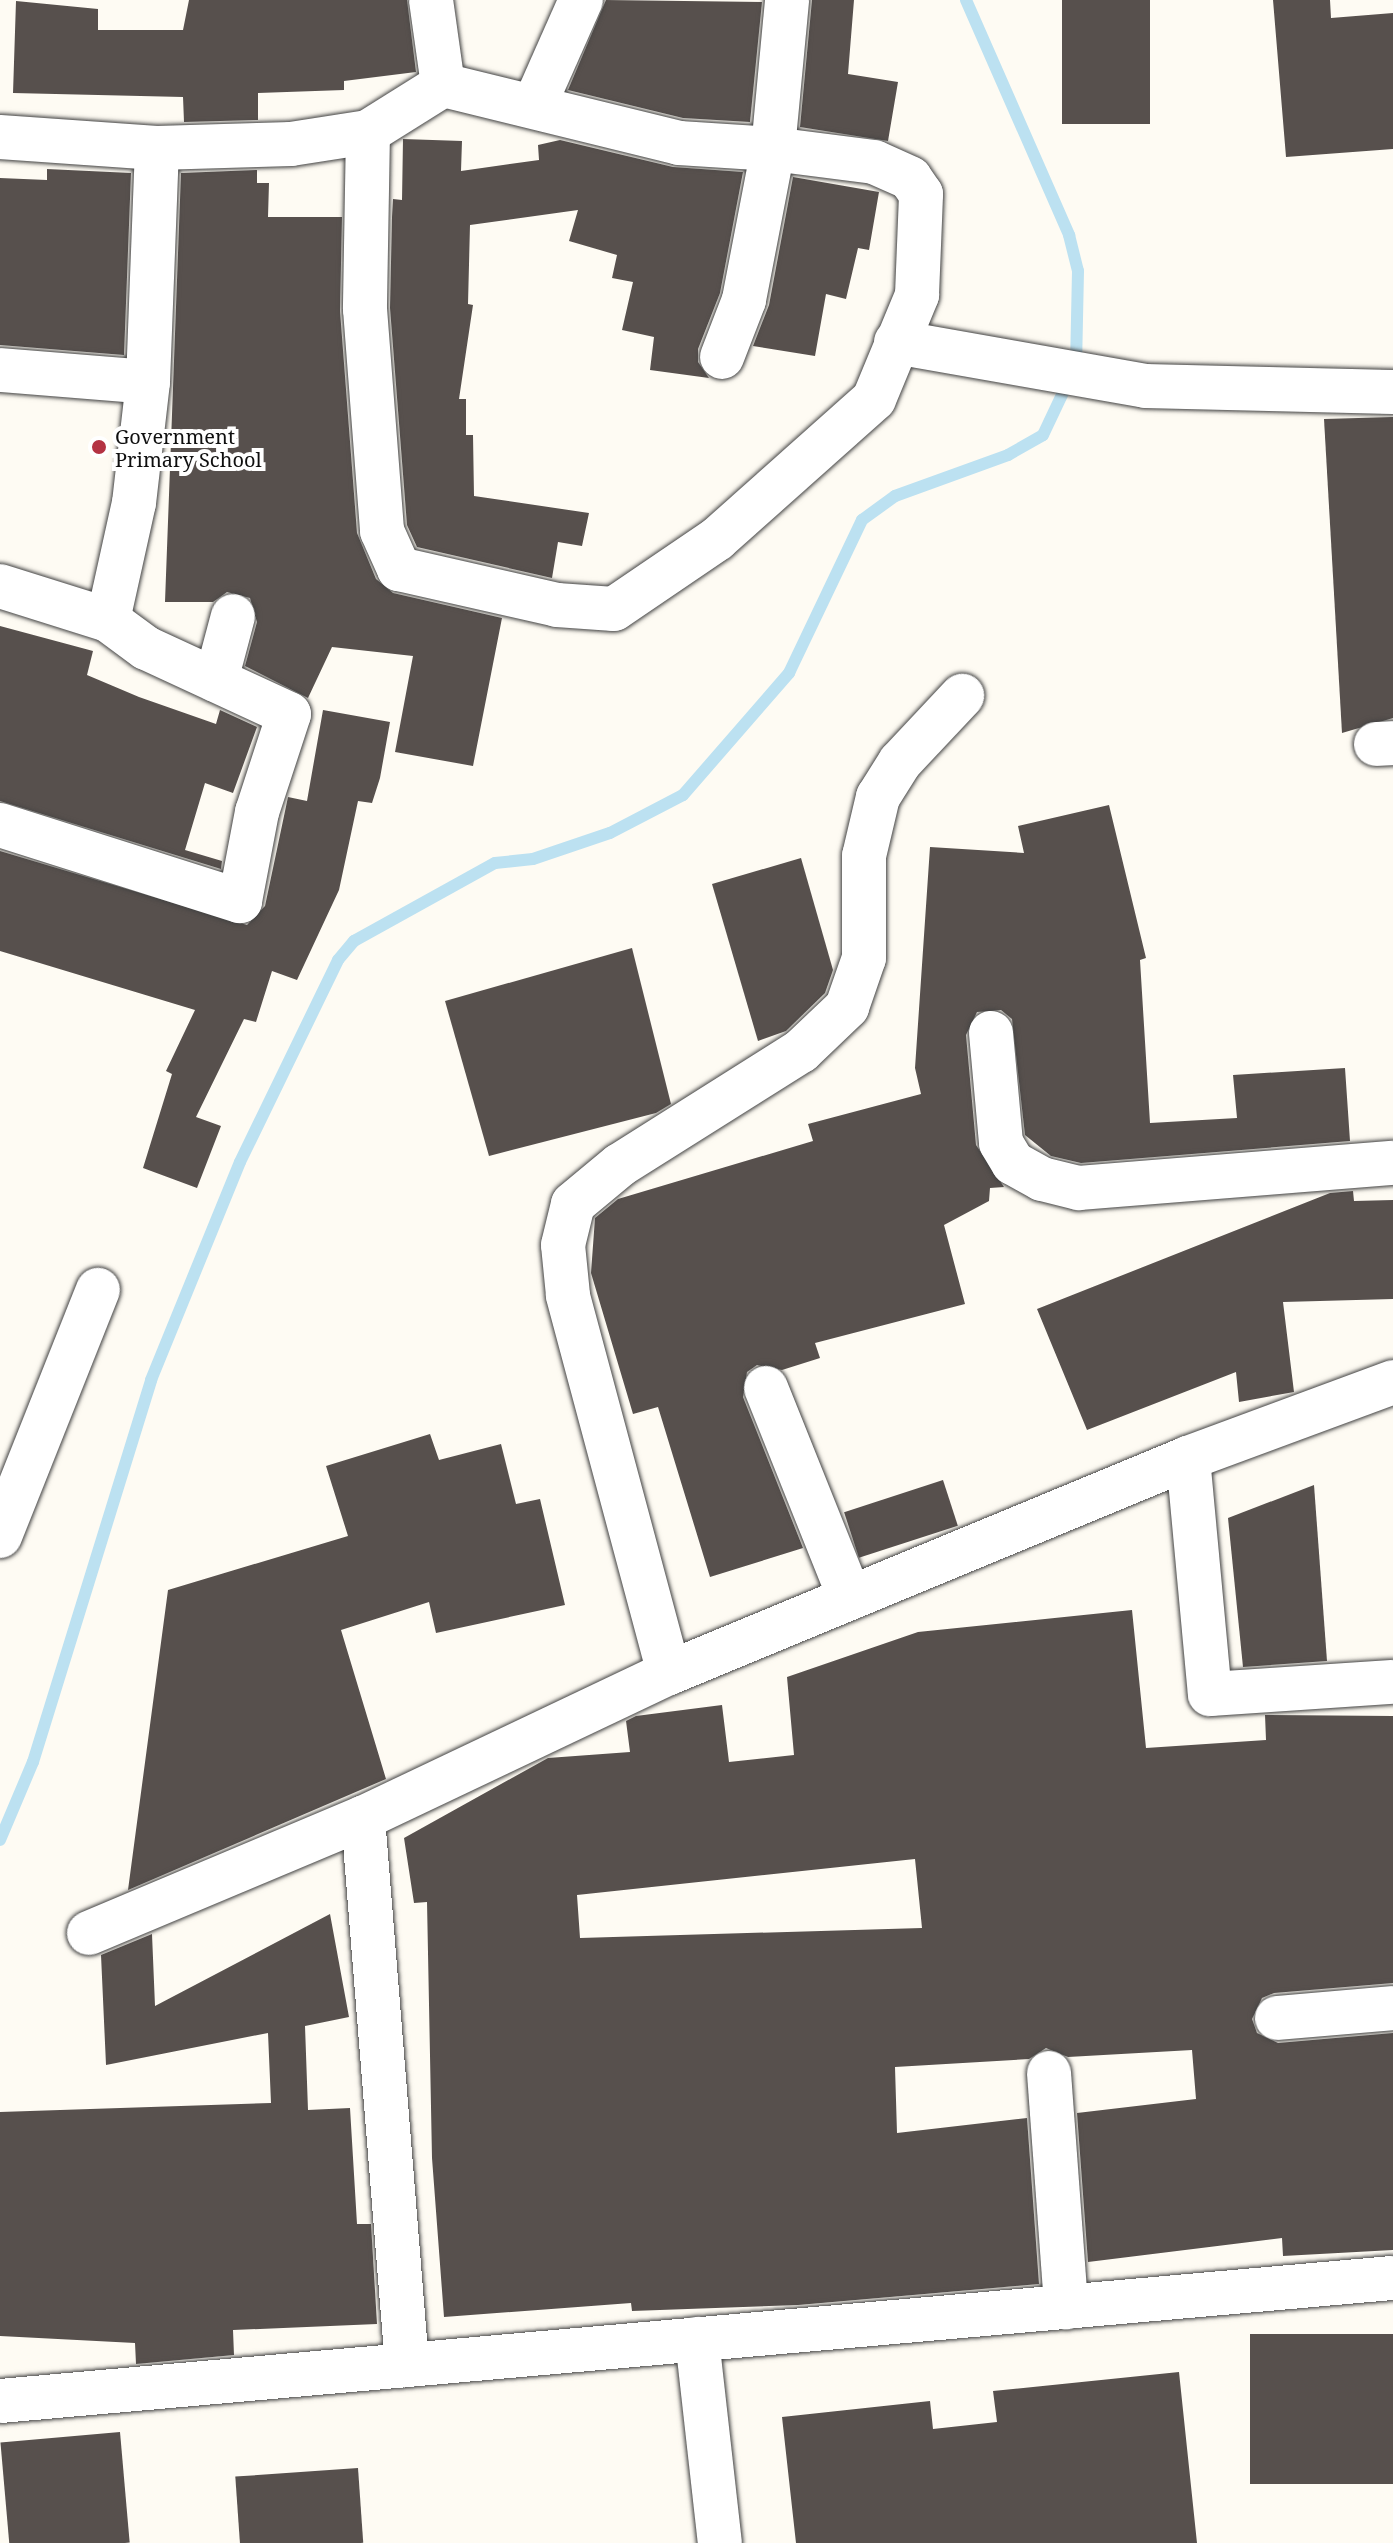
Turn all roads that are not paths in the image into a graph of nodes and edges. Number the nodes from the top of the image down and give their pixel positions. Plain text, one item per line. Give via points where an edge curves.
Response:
1 (431, 0) edge
2 (581, 0) edge
3 (787, 0) edge
4 (443, 85) junction
5 (534, 106) junction
6 (368, 132) junction
7 (0, 137) edge
8 (157, 148) junction
9 (773, 149) junction
10 (912, 344) junction
11 (722, 357) dead end
12 (0, 370) edge
13 (148, 382) junction
14 (1393, 392) edge
15 (0, 586) edge
16 (233, 616) dead end
17 (108, 620) junction
18 (216, 680) junction
19 (962, 696) dead end
20 (0, 825) edge
21 (991, 1033) dead end
22 (1393, 1163) edge
23 (98, 1290) dead end
24 (1393, 1382) edge
25 (766, 1388) dead end
26 (1188, 1458) junction
27 (0, 1536) edge
28 (850, 1598) junction
29 (669, 1673) junction
30 (1393, 1682) edge
31 (363, 1818) junction
32 (89, 1933) dead end
33 (1393, 2008) edge
34 (1277, 2018) dead end
35 (1049, 2073) dead end
36 (1393, 2278) edge
37 (1066, 2307) junction
38 (697, 2339) junction
39 (407, 2365) junction
40 (0, 2401) edge
41 (720, 2543) edge

1 - 4 street
2 - 5 street
3 - 9 street
4 - 5 street
4 - 6 street
5 - 9 street via 679,143
6 - 8 street via 291,144
6 - 10 street via 365,309 382,531 399,569 410,574 557,605 614,609 717,539 874,399
7 - 8 street
8 - 13 street
9 - 10 street via 874,162 910,178 921,194
9 - 11 street via 744,300
10 - 14 street via 1145,386
12 - 13 street
13 - 17 street via 134,503
15 - 17 street
16 - 18 street
17 - 18 street via 146,648
18 - 20 street via 289,714 257,812 240,901
19 - 29 street via 900,762 878,797 864,856 864,958 847,1007 801,1051 620,1165 573,1204 563,1245 568,1295
21 - 22 street via 1001,1143 1013,1163 1042,1179 1079,1188
23 - 27 street
24 - 26 street
25 - 28 street
26 - 28 street
26 - 30 street via 1210,1694
28 - 29 street
29 - 31 street
31 - 32 street
31 - 39 street
33 - 34 street
35 - 37 street
36 - 37 street
37 - 38 street
38 - 39 street
38 - 41 street
39 - 40 street

